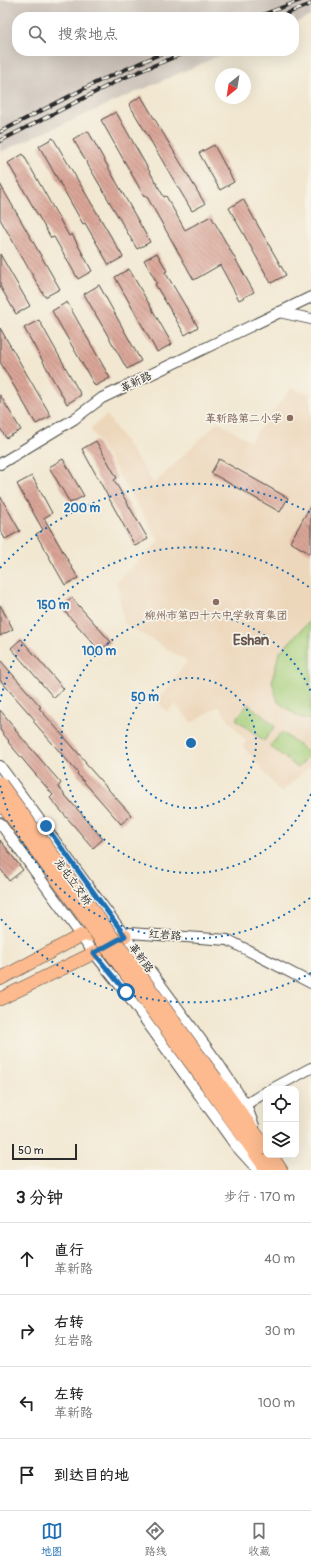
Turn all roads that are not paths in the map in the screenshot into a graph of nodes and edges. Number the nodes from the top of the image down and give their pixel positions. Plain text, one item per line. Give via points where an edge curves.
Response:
1 (311, 296) edge
2 (279, 312) junction
3 (311, 319) edge
4 (0, 464) edge
5 (0, 766) edge
6 (0, 783) edge
7 (0, 801) edge
8 (0, 823) edge
9 (82, 936) junction
10 (125, 936) junction
11 (94, 953) junction
12 (0, 979) edge
13 (311, 983) edge
14 (0, 999) edge
15 (311, 1068) edge
16 (212, 1082) junction
17 (278, 1086) edge
18 (263, 1094) edge
19 (242, 1107) junction
20 (263, 1144) edge
21 (273, 1158) edge
22 (258, 1170) edge
23 (267, 1170) edge
24 (281, 1170) edge

1 - 2 street, 革新路
2 - 3 street
2 - 4 street, 革新路 via 102,398 74,419
5 - 10 street, 革新路
6 - 16 main road, 龙屯立交桥, bridge
7 - 16 main road, 龙屯立交桥, bridge
8 - 9 street
9 - 10 main road
9 - 11 street
9 - 12 main road
10 - 11 main road, 红岩路
10 - 13 street, 红岩路 via 130,933 228,940
10 - 19 street, 革新路 via 218,1063
11 - 14 main road, 红岩路
11 - 22 street via 126,992 236,1146
15 - 17 street
16 - 19 main road, 革新路
16 - 23 main road
18 - 19 street
19 - 20 main road, 革新路
21 - 24 main road

